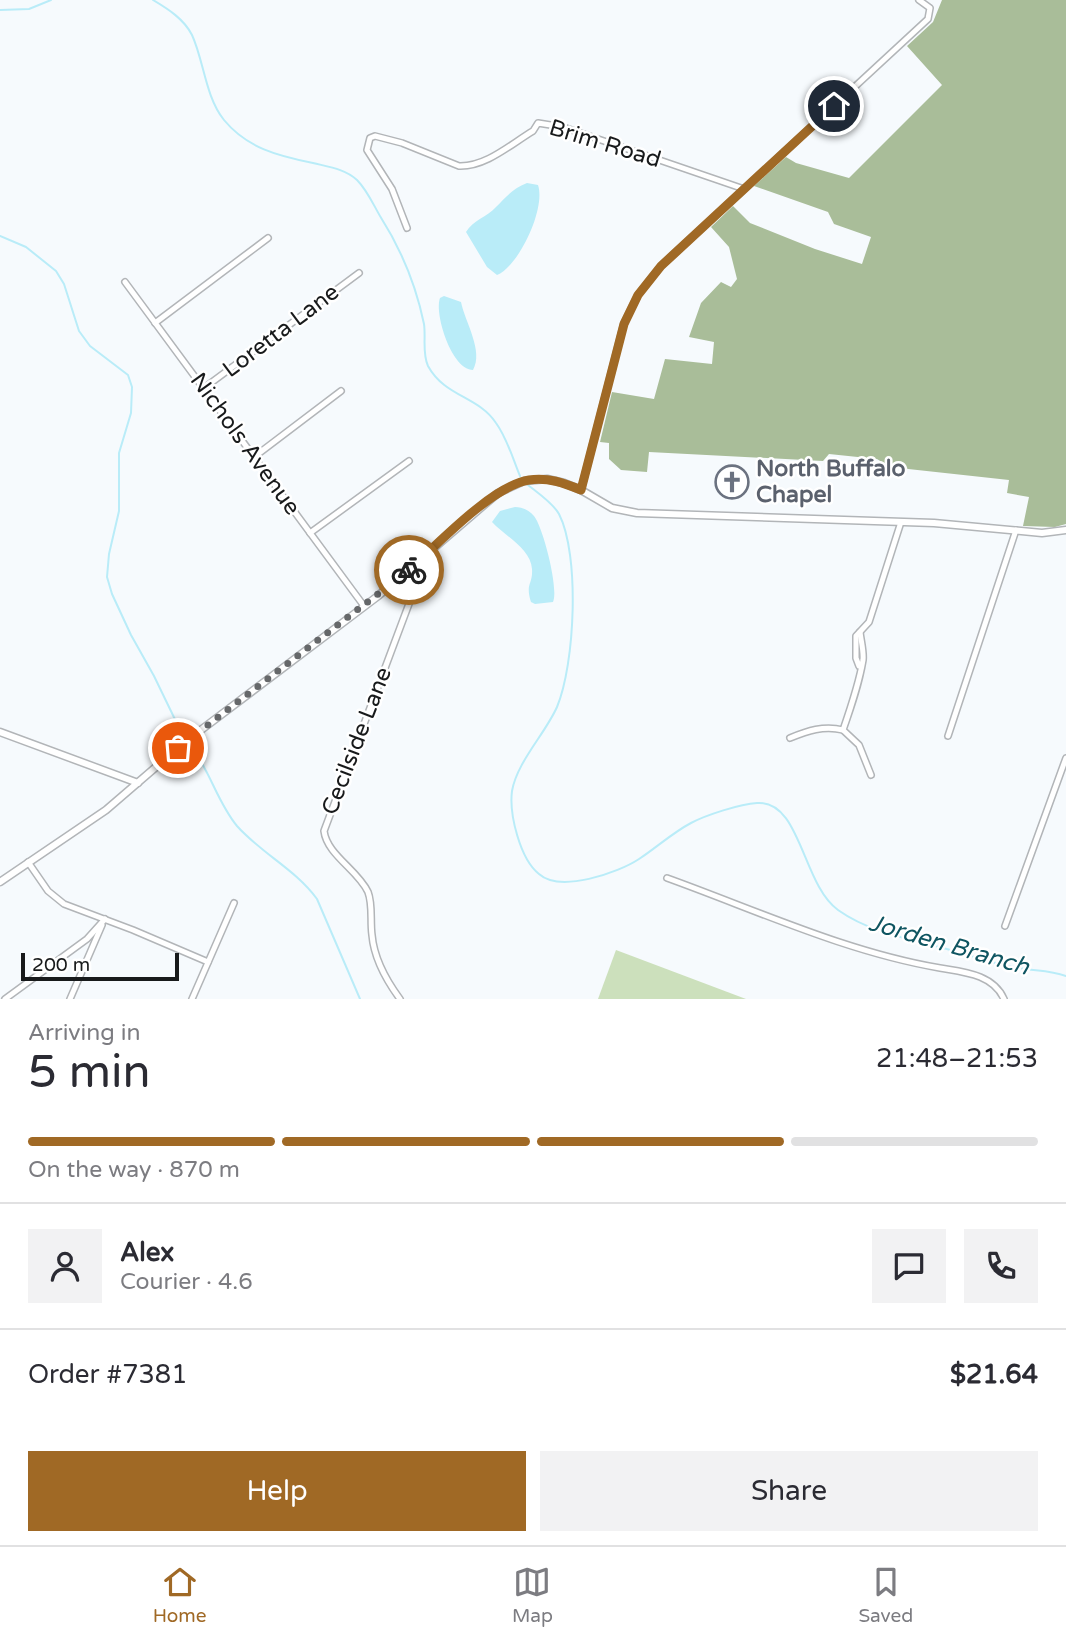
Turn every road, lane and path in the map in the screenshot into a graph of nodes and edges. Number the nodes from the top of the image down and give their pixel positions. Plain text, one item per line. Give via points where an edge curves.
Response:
1 (919, 0) edge
2 (744, 189) junction
3 (407, 228) dead end
4 (268, 238) dead end
5 (359, 273) dead end
6 (125, 282) dead end
7 (155, 323) junction
8 (204, 388) junction
9 (341, 391) dead end
10 (254, 457) junction
11 (409, 461) dead end
12 (581, 490) junction
13 (901, 522) junction
14 (1016, 530) junction
15 (1066, 530) edge
16 (310, 533) junction
17 (428, 553) junction
18 (364, 606) junction
19 (843, 730) junction
20 (0, 732) edge
21 (948, 736) dead end
22 (790, 737) dead end
23 (1066, 758) edge
24 (871, 775) dead end
25 (138, 783) junction
26 (28, 862) junction
27 (667, 878) dead end
28 (0, 882) edge
29 (234, 903) dead end
30 (105, 919) junction
31 (1005, 926) dead end
32 (208, 962) junction
33 (5, 999) edge
34 (70, 999) edge
35 (192, 999) edge
36 (400, 999) edge
37 (1004, 999) edge

1 - 2 street via 930,8 928,19
2 - 3 street, Brim Road via 563,127 538,123 533,131 483,162 468,166 375,136 367,150 392,189
2 - 12 street via 661,266 632,306 616,350
4 - 7 street
5 - 8 street, Loretta Lane
6 - 7 street, Nichols Avenue
7 - 8 street, Nichols Avenue
8 - 10 street, Nichols Avenue
9 - 10 street
10 - 16 street, Nichols Avenue
11 - 16 street
12 - 13 street via 612,508 637,513
12 - 17 street via 547,479 514,485 489,499
13 - 14 street
13 - 19 street via 869,622 858,634 863,660
14 - 15 street
14 - 21 street
16 - 18 street, Nichols Avenue
17 - 18 street
17 - 36 street, Cecilside Lane via 324,831 327,842 367,890 375,951
18 - 25 street via 194,734
19 - 22 street via 820,728
19 - 24 street via 859,745
20 - 25 street
23 - 31 street
25 - 26 street
26 - 28 street
26 - 30 street via 58,901
27 - 37 street via 816,934 926,965 973,973 991,983
29 - 32 street
30 - 32 street
30 - 33 street via 87,939
30 - 34 street
32 - 35 street

